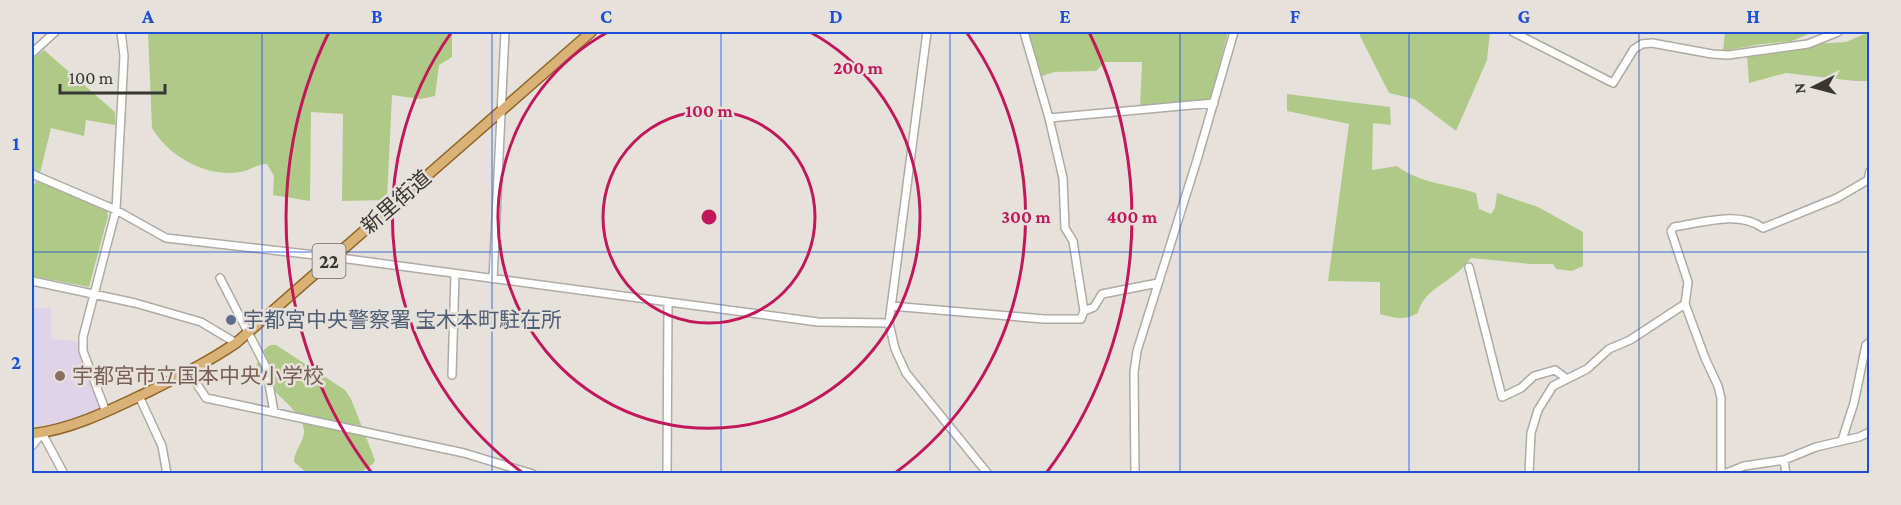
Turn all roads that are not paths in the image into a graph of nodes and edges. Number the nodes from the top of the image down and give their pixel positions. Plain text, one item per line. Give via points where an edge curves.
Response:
1 (55, 32) edge
2 (122, 32) edge
3 (506, 32) edge
4 (591, 32) edge
5 (927, 32) edge
6 (1024, 32) edge
7 (1234, 32) edge
8 (1514, 32) edge
9 (1838, 32) edge
10 (32, 53) edge
11 (1214, 103) junction
12 (501, 110) junction
13 (1049, 118) junction
14 (1869, 171) edge
15 (32, 174) edge
16 (116, 210) junction
17 (333, 257) junction
18 (1469, 267) dead end
19 (455, 274) junction
20 (220, 278) dead end
21 (493, 279) junction
22 (32, 281) edge
23 (1158, 283) junction
24 (95, 293) junction
25 (668, 303) junction
26 (1685, 304) junction
27 (891, 306) junction
28 (1084, 311) junction
29 (889, 323) junction
30 (250, 333) junction
31 (1869, 342) edge
32 (236, 343) junction
33 (189, 372) junction
34 (452, 375) dead end
35 (1567, 379) junction
36 (139, 396) junction
37 (106, 412) junction
38 (274, 412) junction
39 (1869, 432) edge
40 (37, 434) edge
41 (1842, 440) junction
42 (32, 446) edge
43 (1784, 460) junction
44 (64, 474) edge
45 (167, 474) edge
46 (533, 474) edge
47 (667, 474) edge
48 (988, 474) edge
49 (1135, 474) edge
50 (1529, 474) edge
51 (1723, 474) edge
52 (1786, 474) edge

1 - 10 street
2 - 16 street
3 - 12 street
4 - 12 main road, 新里街道 / 22
5 - 27 street
6 - 13 street
7 - 11 street
8 - 9 street via 1613,82 1634,49 1642,44 1728,55 1808,44
11 - 13 street
11 - 23 street
12 - 17 main road, 新里街道 / 22
12 - 21 street
13 - 28 street via 1063,178 1065,228 1073,242
14 - 26 street via 1868,180 1837,198 1763,228 1754,221 1726,219 1674,227 1671,231 1688,282
15 - 16 street
16 - 17 street via 166,238
16 - 24 street
17 - 19 street
17 - 30 main road, 新里街道 / 22
18 - 35 street via 1502,397 1534,376 1555,370
19 - 21 street
19 - 34 street
20 - 30 street
21 - 25 street
22 - 24 street
23 - 28 street via 1102,294 1094,307
23 - 49 street via 1134,372
24 - 32 street via 201,322
24 - 37 street via 83,351
25 - 29 street via 818,322
25 - 47 street
26 - 35 street
26 - 51 street via 1721,398
27 - 28 street via 1072,320 1081,319
27 - 29 street
29 - 48 street via 906,374
30 - 32 main road, 新里街道 / 22
30 - 38 street via 268,373
31 - 41 street
32 - 33 main road, 新里街道 / 22
33 - 36 main road, 新里街道 / 22
33 - 38 street via 206,398
35 - 50 street via 1553,386 1538,410 1531,433
36 - 37 main road, 新里街道 / 22
36 - 45 street via 162,446
37 - 40 main road, 新里街道 / 22
38 - 46 street via 464,453
39 - 41 street
40 - 42 street
40 - 44 street
41 - 43 street
43 - 51 street via 1744,466
43 - 52 street

